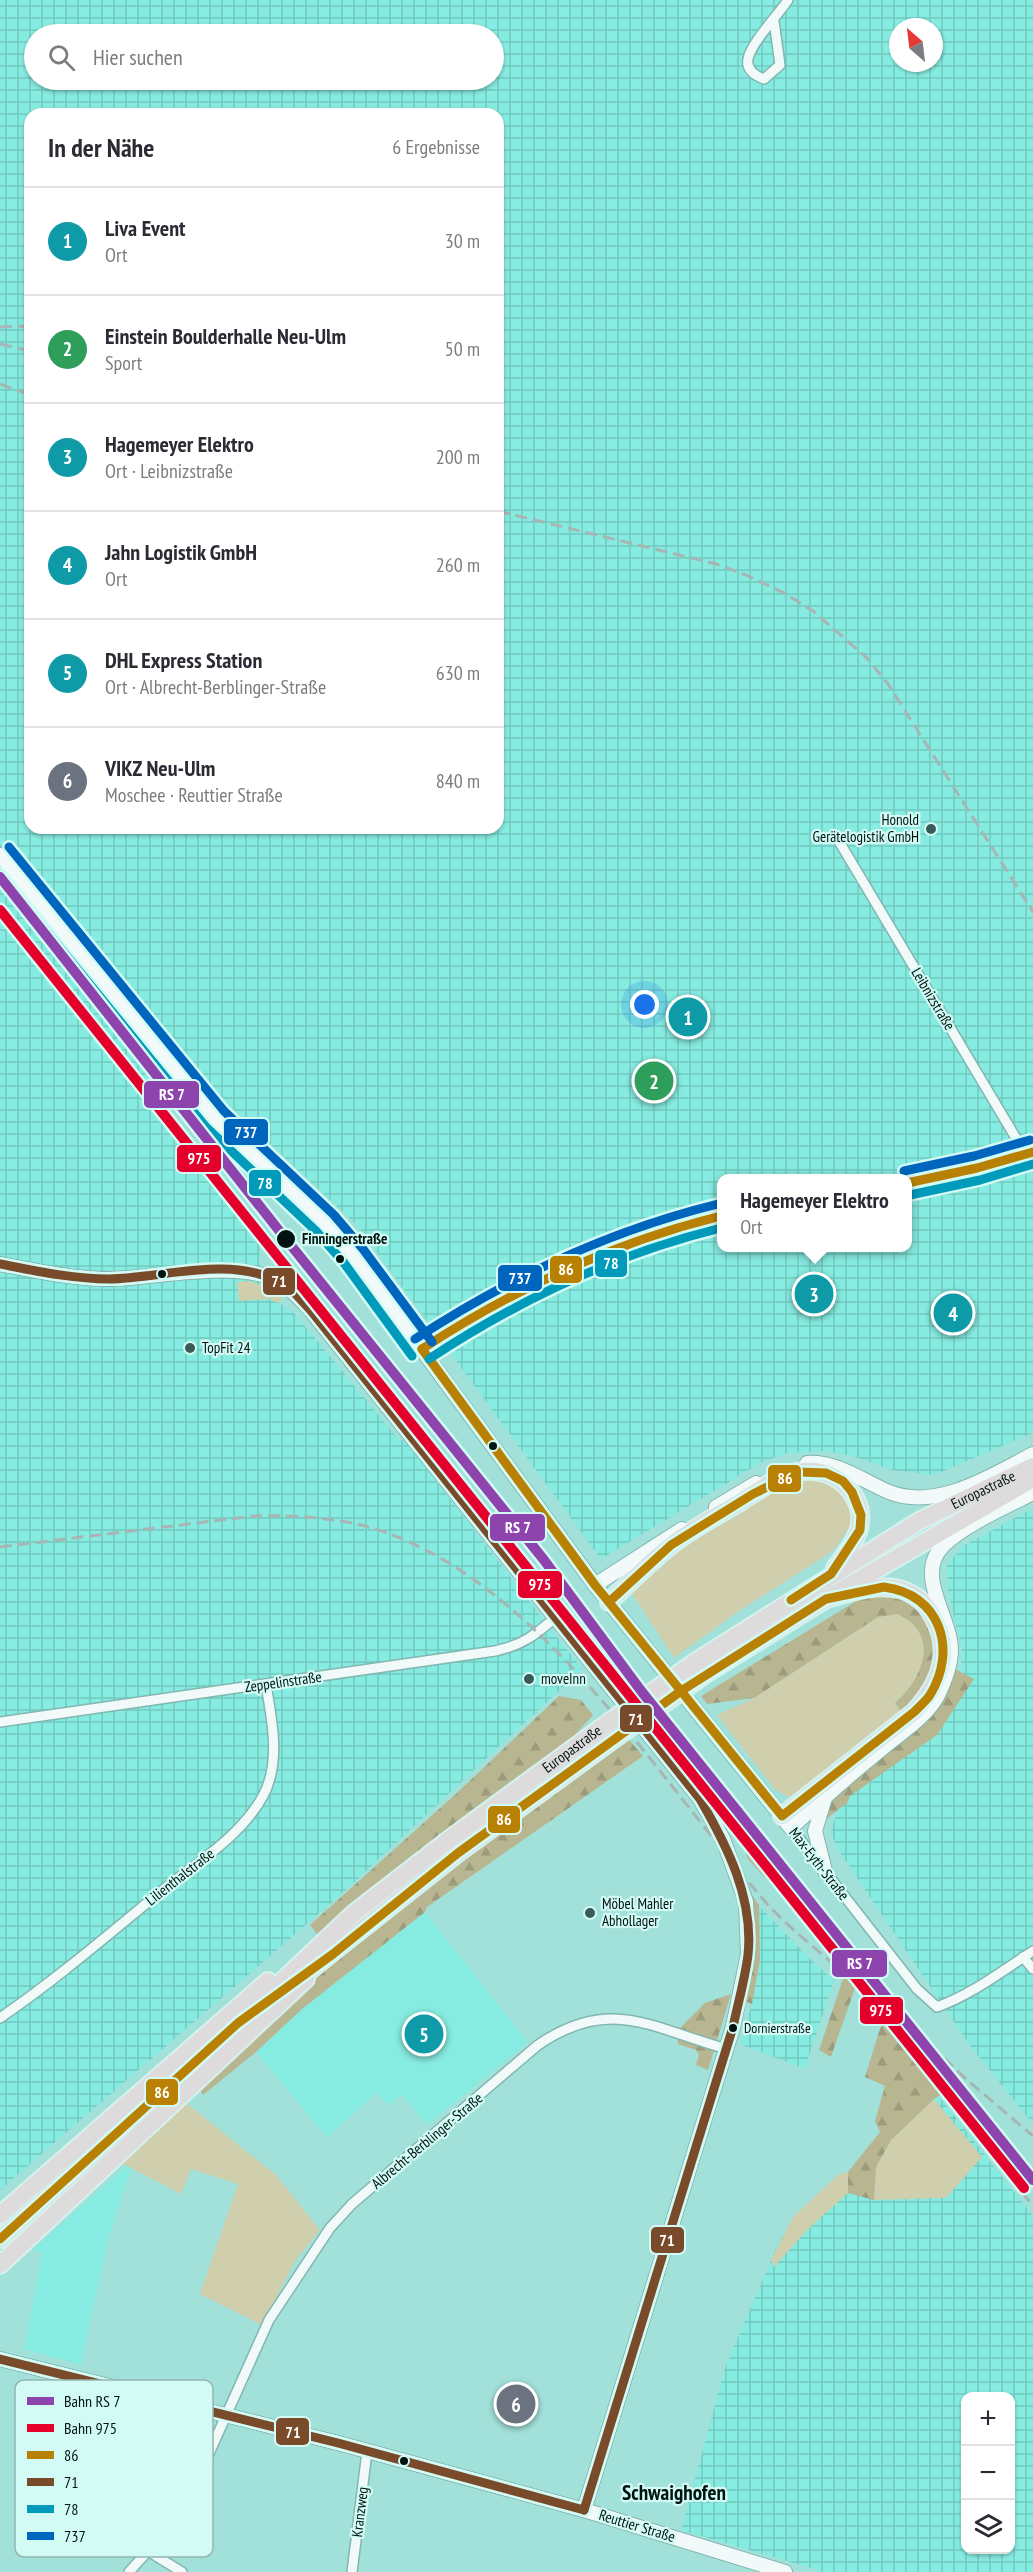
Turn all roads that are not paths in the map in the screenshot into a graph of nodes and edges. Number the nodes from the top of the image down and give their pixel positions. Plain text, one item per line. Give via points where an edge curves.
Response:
1 (788, 0) edge
2 (774, 21) junction
3 (840, 843) dead end
4 (0, 855) edge
5 (1029, 1154) edge
6 (912, 1182) edge
7 (717, 1217) edge
8 (0, 1264) edge
9 (422, 1349) junction
10 (1033, 1454) edge
11 (1033, 1466) edge
12 (994, 1474) junction
13 (1033, 1479) edge
14 (1033, 1493) edge
15 (1007, 1506) junction
16 (919, 1521) junction
17 (915, 1547) junction
18 (831, 1574) junction
19 (596, 1585) junction
20 (826, 1599) junction
21 (609, 1602) junction
22 (556, 1617) junction
23 (700, 1669) junction
24 (266, 1685) junction
25 (0, 1722) edge
26 (614, 1729) junction
27 (827, 1795) junction
28 (787, 1822) junction
29 (825, 1871) junction
30 (354, 1914) junction
31 (1033, 1951) edge
32 (333, 1954) junction
33 (1023, 1957) junction
34 (1033, 1969) edge
35 (0, 2018) edge
36 (238, 2023) junction
37 (727, 2049) junction
38 (0, 2215) edge
39 (0, 2240) edge
40 (0, 2265) edge
41 (0, 2359) edge
42 (86, 2380) edge
43 (213, 2411) edge
44 (228, 2415) junction
45 (213, 2446) edge
46 (368, 2452) junction
47 (584, 2510) junction
48 (143, 2557) edge
49 (158, 2557) edge
50 (129, 2572) edge
51 (182, 2572) edge
52 (352, 2572) edge
53 (785, 2572) edge

1 - 2 street
2 - 2 street via 747,60 755,76 764,79 780,64
3 - 5 street, Leibnizstraße
4 - 9 street, Max-Eyth-Straße via 215,1119 325,1223
5 - 6 street, Leibnizstraße
7 - 9 street via 689,1223 567,1267 505,1297
8 - 22 street via 109,1279 244,1271 267,1276 285,1286 312,1312
9 - 19 street, Max-Eyth-Straße
10 - 12 street, Europastraße
11 - 16 highway, Europastraße
12 - 16 highway
12 - 19 street, Europastraße via 930,1498 909,1497 890,1493 828,1465 796,1464 749,1486
13 - 17 highway, Europastraße
14 - 15 street, Europastraße
15 - 17 highway
15 - 27 street, Europastraße via 952,1538 935,1558 933,1584 951,1650 945,1682 935,1700
16 - 18 highway, Europastraße
17 - 20 highway, Europastraße
18 - 21 highway via 860,1530 858,1504 843,1481 826,1473 798,1472 753,1494 671,1545
18 - 23 highway, Europastraße
19 - 21 street, Max-Eyth-Straße
20 - 23 highway, Europastraße
20 - 28 highway via 884,1587 900,1589 928,1607 938,1623 944,1650 929,1696
21 - 28 street, Max-Eyth-Straße
22 - 24 street, Zeppelinstraße via 513,1647
22 - 37 street via 700,1799 734,1866 746,1902 748,1954
23 - 26 highway, Europastraße, bridge
24 - 25 street, Zeppelinstraße
24 - 35 street, Lilienthalstraße via 273,1763 263,1796 251,1813 218,1847
26 - 30 highway, Europastraße via 447,1841
26 - 32 highway, Europastraße
27 - 28 street, Europastraße
27 - 29 street via 815,1831
28 - 29 street, Max-Eyth-Straße
29 - 33 street, Max-Eyth-Straße via 917,1989 937,2007
30 - 36 highway, Europastraße
30 - 38 highway via 272,1977
31 - 33 street
32 - 36 highway, Europastraße
32 - 40 highway
33 - 34 street
36 - 39 highway, Europastraße
37 - 44 street, Albrecht-Berblinger-Straße via 637,2020 611,2018 579,2024 538,2045 333,2224 269,2320
37 - 47 street
41 - 42 street, Reuttier Straße
43 - 44 street, Reuttier Straße
44 - 45 street, Albrecht-Berblinger-Straße
44 - 46 street, Reuttier Straße
46 - 47 street, Reuttier Straße
46 - 52 street, Kranzweg
47 - 53 street, Reuttier Straße
48 - 50 street, Albrecht-Berblinger-Straße
49 - 51 street

